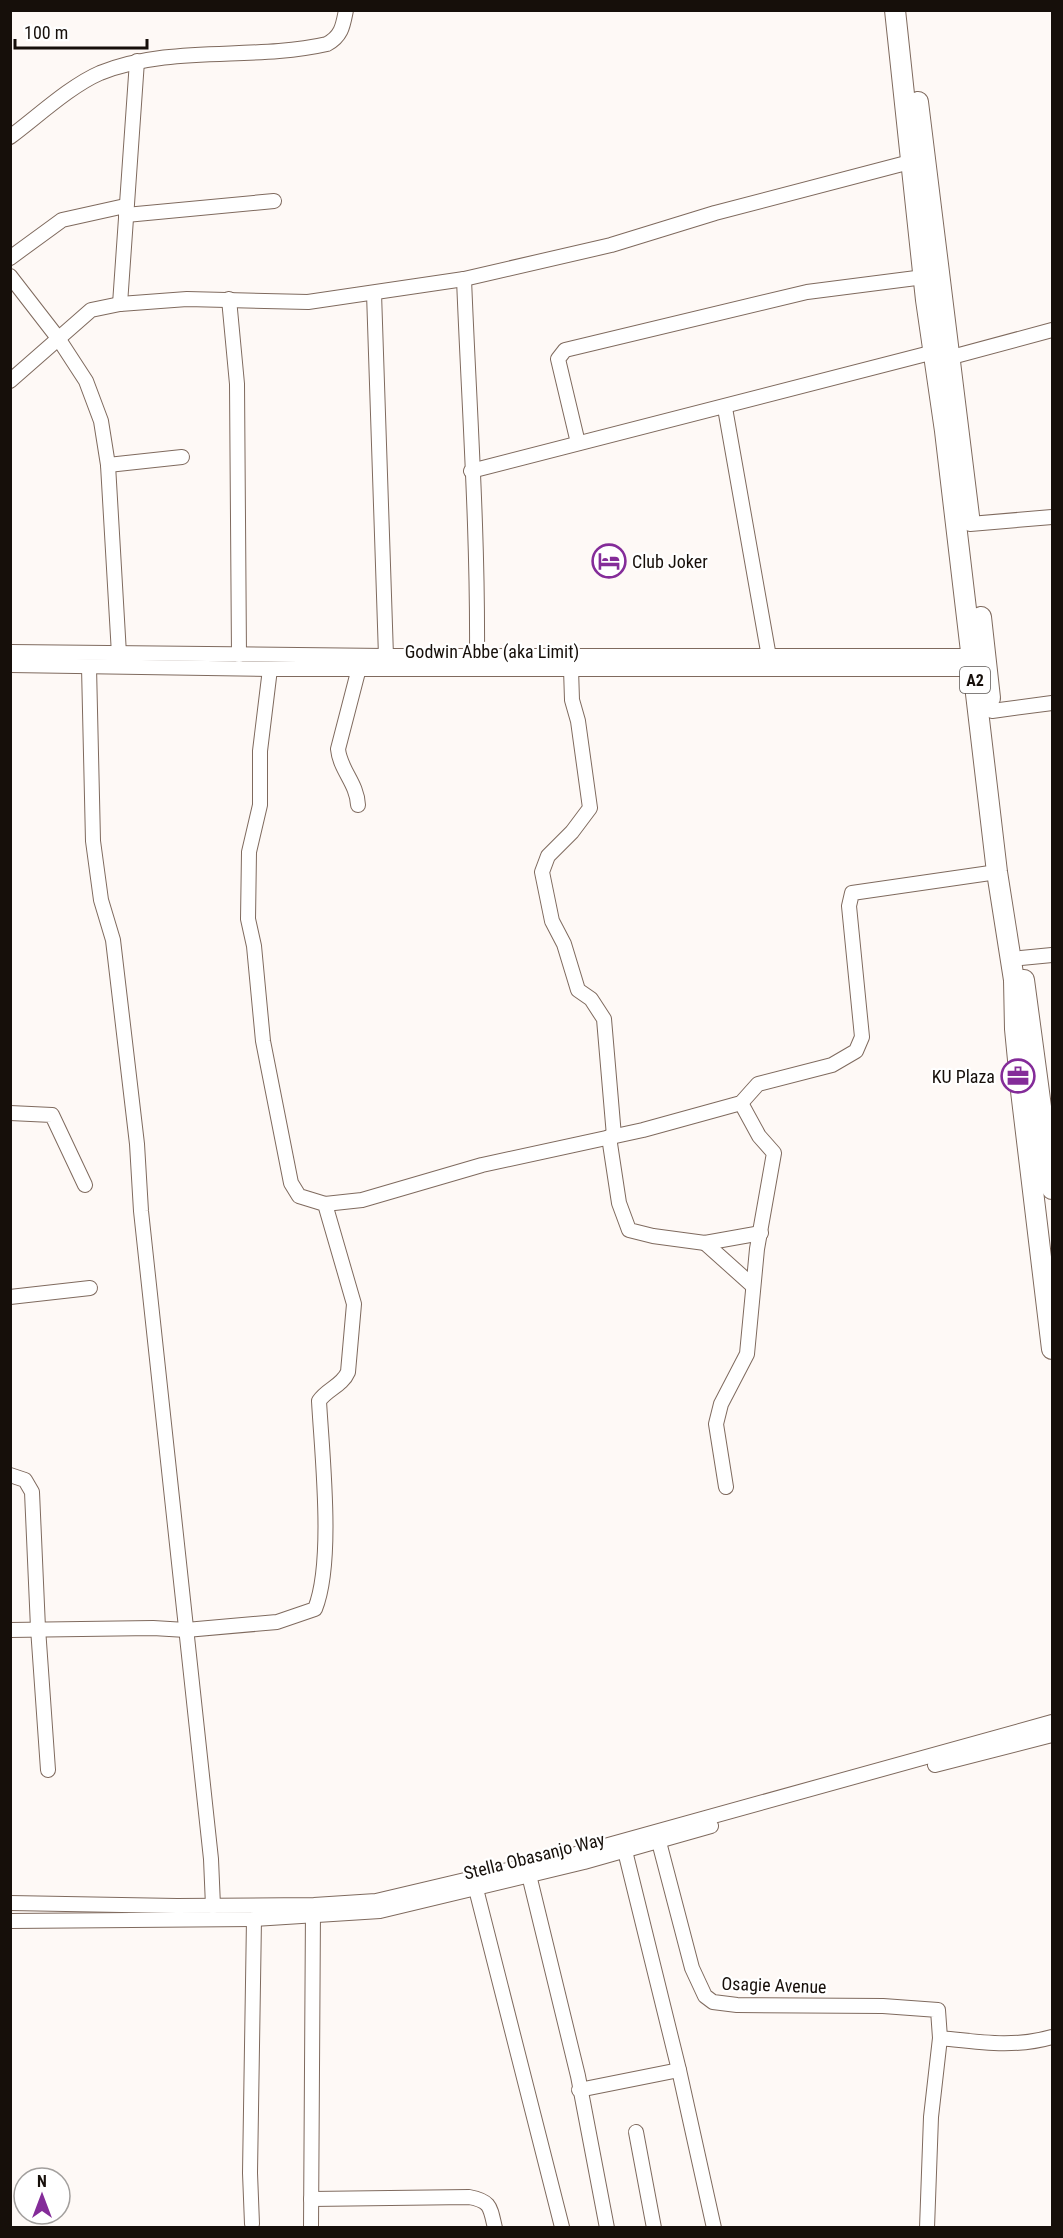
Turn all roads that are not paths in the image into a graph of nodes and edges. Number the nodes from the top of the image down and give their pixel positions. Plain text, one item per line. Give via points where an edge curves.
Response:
1 (346, 10) edge
2 (895, 10) edge
3 (909, 10) edge
4 (137, 61) junction
5 (10, 137) edge
6 (910, 162) junction
7 (274, 201) dead end
8 (126, 210) junction
9 (10, 258) edge
10 (10, 276) edge
11 (924, 277) junction
12 (464, 279) junction
13 (374, 293) junction
14 (230, 299) junction
15 (120, 304) junction
16 (1053, 330) edge
17 (58, 338) junction
18 (941, 355) junction
19 (10, 381) edge
20 (725, 408) junction
21 (578, 443) junction
22 (182, 457) dead end
23 (108, 465) junction
24 (471, 471) junction
25 (1053, 517) edge
26 (969, 524) junction
27 (12, 650) edge
28 (119, 654) junction
29 (239, 655) junction
30 (386, 656) junction
31 (477, 656) junction
32 (769, 657) junction
33 (980, 663) junction
34 (10, 665) edge
35 (89, 667) junction
36 (359, 668) junction
37 (270, 669) junction
38 (571, 669) junction
39 (1053, 703) edge
40 (992, 711) junction
41 (358, 805) dead end
42 (997, 872) junction
43 (1053, 955) edge
44 (1021, 958) junction
45 (1047, 1088) edge
46 (1021, 1091) junction
47 (741, 1103) junction
48 (10, 1113) edge
49 (611, 1137) junction
50 (85, 1185) dead end
51 (1053, 1189) edge
52 (325, 1204) junction
53 (761, 1233) junction
54 (705, 1243) junction
55 (753, 1286) junction
56 (90, 1288) dead end
57 (10, 1297) edge
58 (1053, 1349) edge
59 (10, 1475) edge
60 (726, 1487) dead end
61 (38, 1629) junction
62 (10, 1630) edge
63 (186, 1630) junction
64 (1053, 1722) edge
65 (1053, 1735) edge
66 (48, 1770) dead end
67 (658, 1842) junction
68 (625, 1851) junction
69 (529, 1875) junction
70 (476, 1889) junction
71 (10, 1903) edge
72 (213, 1906) junction
73 (313, 1911) junction
74 (254, 1919) junction
75 (10, 1921) edge
76 (1053, 2037) edge
77 (940, 2038) junction
78 (679, 2070) junction
79 (579, 2090) junction
80 (636, 2132) dead end
81 (312, 2199) junction
82 (252, 2224) dead end
83 (562, 2227) edge
84 (311, 2228) edge
85 (495, 2228) edge
86 (607, 2228) edge
87 (654, 2228) edge
88 (714, 2228) edge
89 (927, 2228) edge

1 - 4 street via 336,40 327,44
2 - 6 highway, A2
3 - 18 highway, A2
4 - 5 street via 85,81
4 - 8 street
6 - 11 highway, A2
6 - 12 street via 611,245
7 - 8 street
8 - 9 street via 62,220
8 - 15 street
10 - 17 street
11 - 18 highway, A2
11 - 21 street via 807,292 566,350 558,359
12 - 13 street
12 - 24 street
13 - 14 street via 308,302
13 - 30 street
14 - 15 street
14 - 29 street via 237,384
15 - 17 street via 91,310
16 - 18 street
17 - 19 street
17 - 23 street via 94,398
18 - 20 street
18 - 26 highway, A2
18 - 33 highway, A2
20 - 21 street
20 - 32 street
21 - 24 street
22 - 23 street
23 - 28 street
24 - 31 street via 478,555
25 - 26 street
26 - 33 highway, A2
27 - 28 street, Godwin Abbe (aka Limit)
28 - 29 street, Godwin Abbe (aka Limit)
29 - 30 street, Godwin Abbe (aka Limit)
30 - 31 street, Godwin Abbe (aka Limit)
31 - 32 street, Godwin Abbe (aka Limit)
32 - 33 street, Godwin Abbe (aka Limit)
33 - 38 street, Godwin Abbe (aka Limit)
33 - 40 highway, A2
33 - 42 highway, A2
34 - 35 street, Godwin Abbe (aka Limit)
35 - 37 street, Godwin Abbe (aka Limit)
35 - 63 street via 93,841 101,900 113,940
36 - 37 street, Godwin Abbe (aka Limit)
36 - 38 street, Godwin Abbe (aka Limit)
36 - 41 street via 338,749 339,762 358,793
37 - 52 street via 260,751 260,805 249,852 248,919 262,1041 291,1183 299,1196
38 - 49 street via 572,700 590,808 548,856 542,872 552,921 564,944 578,990 591,999 604,1019
39 - 40 street
40 - 44 highway, A2
42 - 46 highway, A2 via 1014,980
42 - 47 street via 852,893 849,906 862,1037 856,1051 832,1065 758,1084
43 - 44 street
44 - 45 highway, A2
45 - 46 street
45 - 51 highway, A2
46 - 58 highway, A2
47 - 49 street
47 - 53 street via 759,1136 774,1152
48 - 50 street via 52,1115
49 - 52 street via 482,1165 362,1200
49 - 54 street via 619,1203 629,1230
52 - 63 street via 354,1304 348,1372 344,1381 319,1401 325,1529 321,1595 315,1609 277,1622
53 - 54 street
53 - 55 street
54 - 55 street
55 - 60 street via 747,1354 721,1404 716,1424
56 - 57 street
59 - 61 street via 25,1480 32,1492
61 - 62 street
61 - 63 street
61 - 66 street
63 - 72 street
64 - 73 street via 576,1854 399,1897
65 - 67 street, Stella Obasanjo Way
67 - 68 street, Stella Obasanjo Way
67 - 77 street, Osagie Avenue via 692,1968 705,1996 713,2002 737,2006 932,2008 940,2013
68 - 69 street, Stella Obasanjo Way
68 - 78 street
69 - 70 street, Stella Obasanjo Way
69 - 79 street
70 - 73 street, Stella Obasanjo Way via 380,1911
70 - 83 street
71 - 72 street
72 - 73 street
73 - 74 street, Stella Obasanjo Way
73 - 81 street
74 - 75 street, Stella Obasanjo Way
74 - 82 street
76 - 77 street via 1002,2045
77 - 89 street via 931,2117
78 - 79 street
78 - 88 street
79 - 86 street
80 - 87 street
81 - 84 street
81 - 85 street via 469,2197 490,2206

